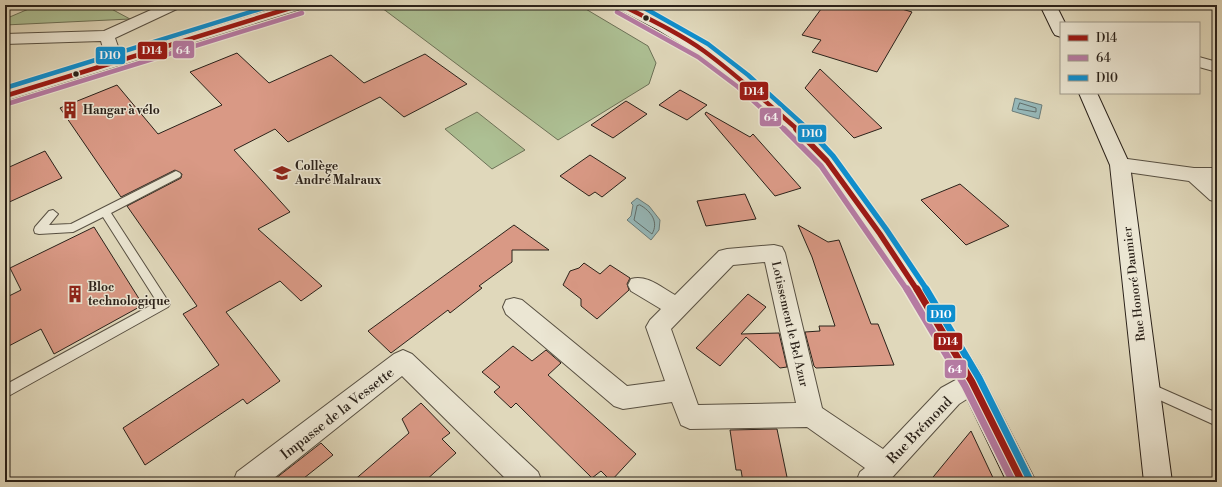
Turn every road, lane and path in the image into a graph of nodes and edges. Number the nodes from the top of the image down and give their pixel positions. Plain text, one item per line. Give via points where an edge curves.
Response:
1 (174, 5) edge
2 (300, 5) edge
3 (621, 5) edge
4 (1048, 5) edge
5 (1060, 26) edge
6 (107, 36) junction
7 (5, 39) edge
8 (115, 62) junction
9 (1200, 62) edge
10 (1217, 67) edge
11 (1088, 94) edge
12 (5, 96) edge
13 (1120, 165) junction
14 (1194, 175) junction
15 (1217, 175) edge
16 (176, 176) dead end
17 (1217, 195) edge
18 (104, 212) junction
19 (53, 214) dead end
20 (639, 286) dead end
21 (514, 307) dead end
22 (677, 308) junction
23 (972, 382) junction
24 (1147, 388) junction
25 (680, 390) junction
26 (5, 392) edge
27 (811, 415) junction
28 (1217, 420) edge
29 (878, 474) edge
30 (247, 482) edge
31 (528, 482) edge
32 (1022, 482) edge
33 (1158, 482) edge

1 - 6 street
2 - 8 street
3 - 23 main road via 703,50 743,81 805,138 840,178 880,234 925,302
4 - 5 main road
6 - 7 street
6 - 8 street
8 - 12 street
9 - 10 street
11 - 13 main road, Rue Honoré Daumier
13 - 14 street
13 - 24 main road, Rue Honoré Daumier
14 - 15 street
14 - 17 street
16 - 18 lane
18 - 19 lane via 73,228 39,230
18 - 26 lane via 164,304
20 - 22 street
21 - 25 street via 623,398
22 - 25 street, Lotissement le Bel Azur via 658,327
22 - 27 street, Lotissement le Bel Azur via 727,257 774,253
23 - 29 street, Rue Brémond via 950,396
23 - 32 main road
24 - 28 lane
24 - 33 main road, Rue Honoré Daumier
25 - 27 street, Lotissement le Bel Azur via 690,417
27 - 29 street
30 - 31 street, Impasse de la Vessette via 403,361

